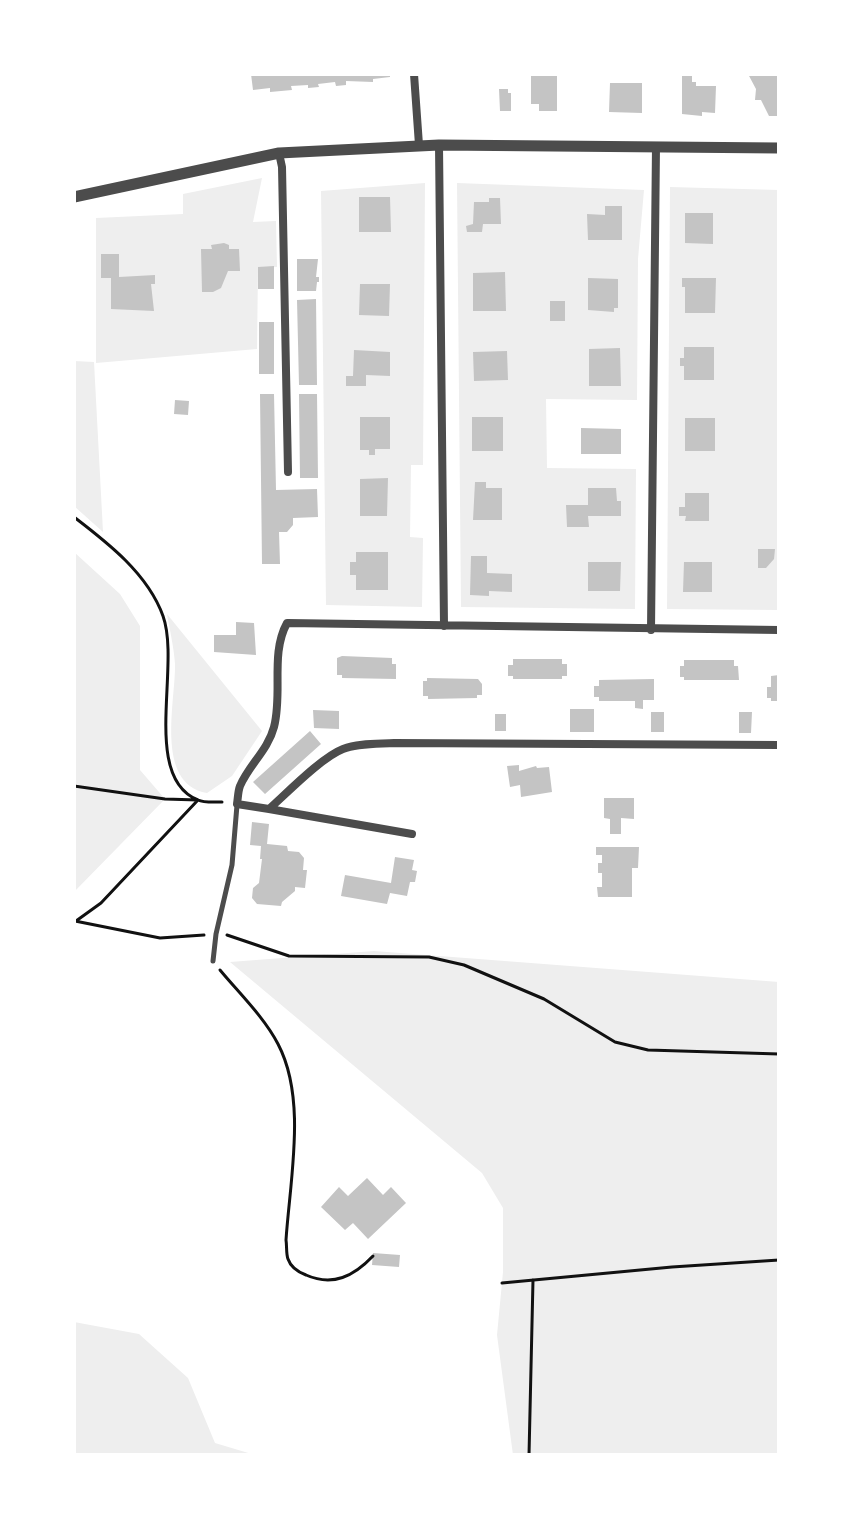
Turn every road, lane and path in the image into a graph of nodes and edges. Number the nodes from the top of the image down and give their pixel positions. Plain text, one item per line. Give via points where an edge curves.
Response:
1 (414, 74) edge
2 (419, 145) junction
3 (439, 145) junction
4 (656, 146) junction
5 (779, 148) edge
6 (279, 153) junction
7 (74, 197) edge
8 (288, 472) dead end
9 (74, 517) edge
10 (444, 626) junction
11 (651, 630) junction
12 (779, 630) edge
13 (779, 745) edge
14 (74, 786) edge
15 (198, 800) junction
16 (237, 804) junction
17 (269, 809) junction
18 (412, 834) dead end
19 (74, 921) edge
20 (216, 934) junction
21 (213, 961) joint
22 (779, 1054) edge
23 (373, 1256) dead end
24 (779, 1260) edge
25 (533, 1280) junction
26 (502, 1283) dead end
27 (529, 1455) edge

1 - 2 street
2 - 3 street
2 - 6 street
3 - 4 street
3 - 10 street
4 - 5 street
4 - 11 street
6 - 7 street
6 - 8 street
9 - 15 path via 130,564 163,616 170,651 167,759 180,786
10 - 11 street
10 - 16 street via 287,623 279,645 275,726 240,785
11 - 12 street
13 - 17 street via 359,746 332,755
14 - 15 path
15 - 16 path
15 - 19 path via 101,903
16 - 17 street
16 - 20 lane via 232,865
17 - 18 street
19 - 20 path via 160,938
20 - 21 lane
20 - 22 path via 289,956 429,957 464,965 544,999 615,1042 648,1050
21 - 23 path via 277,1042 289,1070 295,1110 288,1260 296,1271 334,1281 358,1272
24 - 25 path
25 - 26 path
25 - 27 path

